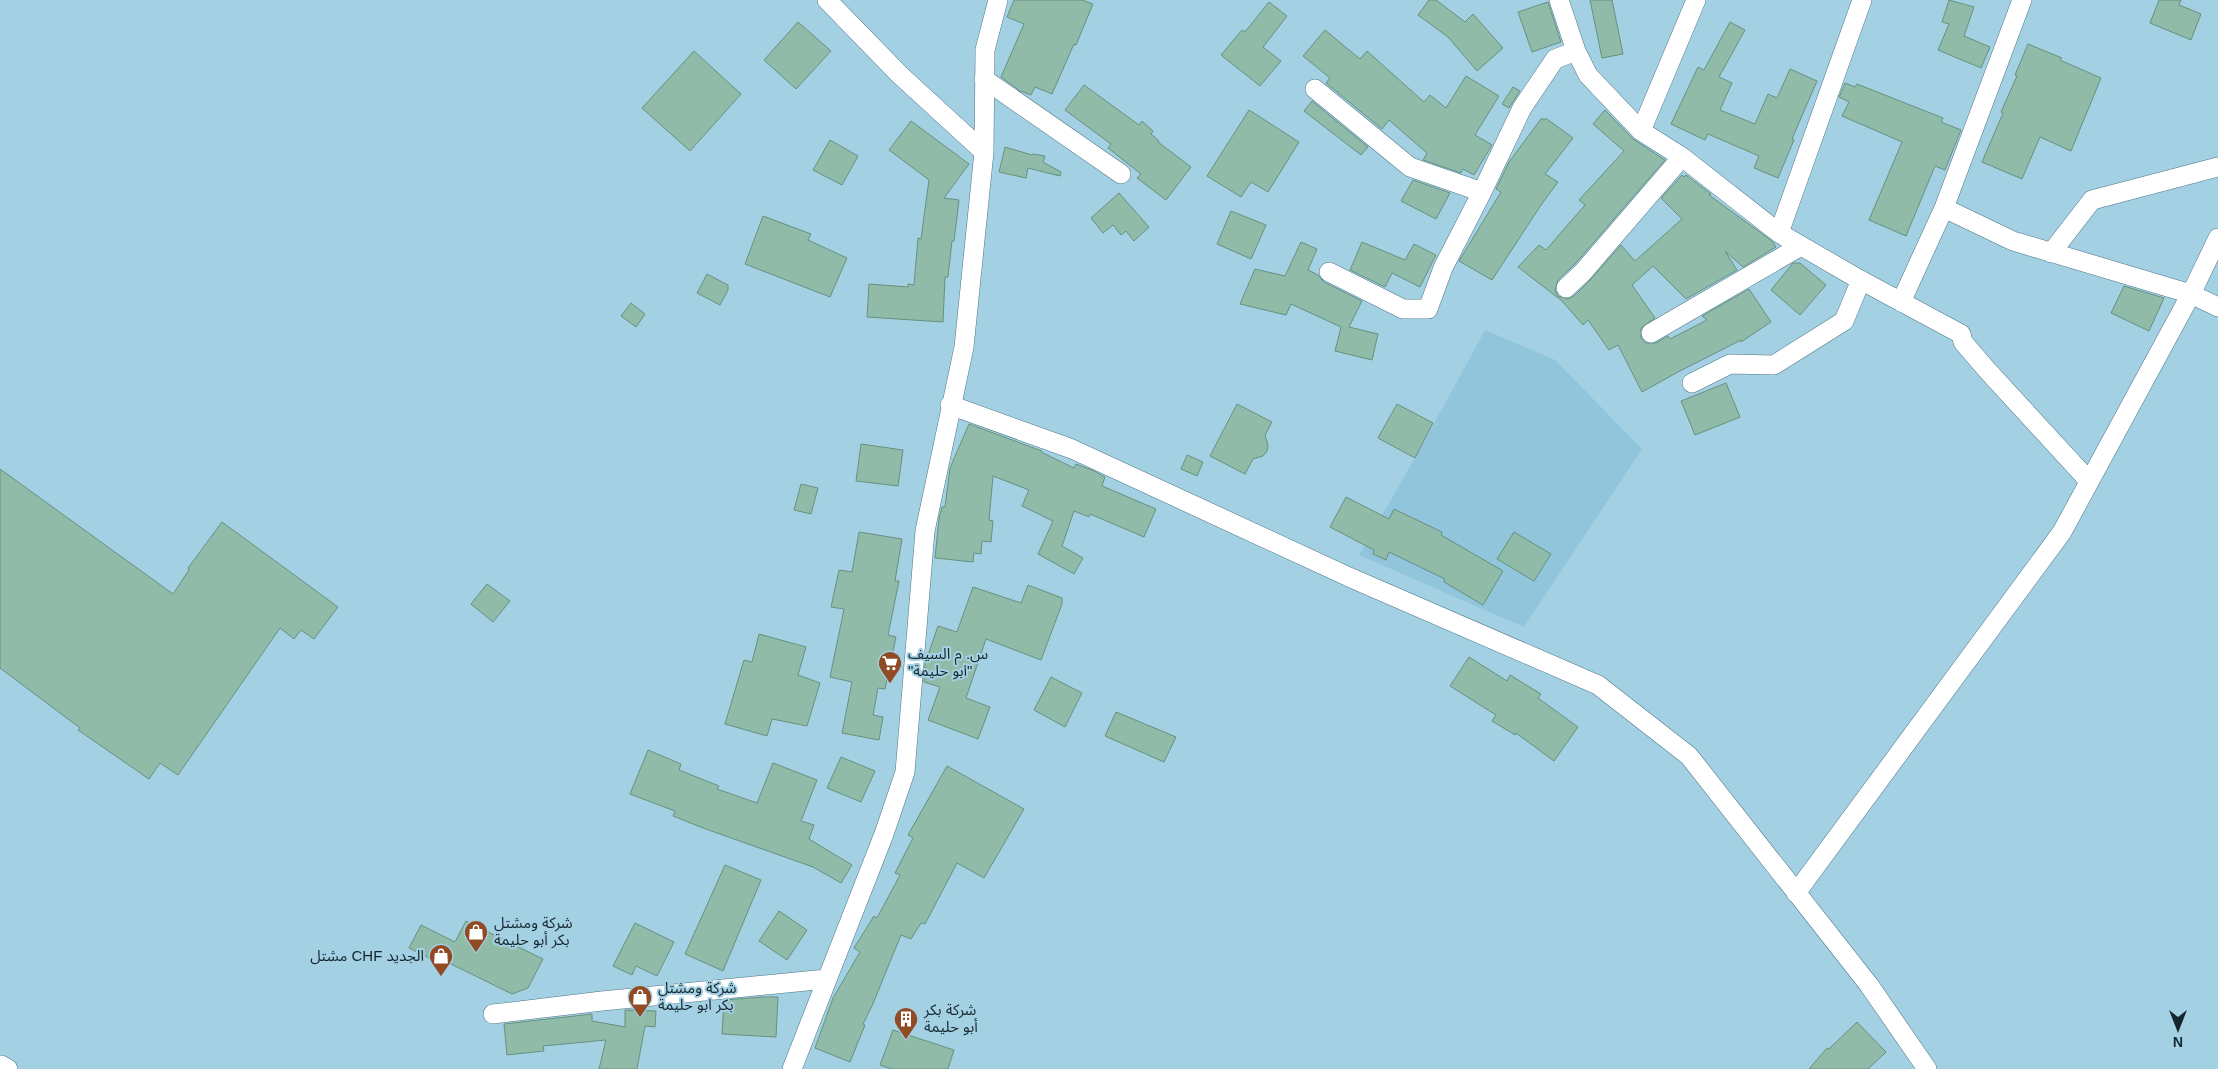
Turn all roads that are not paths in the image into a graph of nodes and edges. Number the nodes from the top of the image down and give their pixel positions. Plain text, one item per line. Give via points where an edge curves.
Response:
1 (827, 0) edge
2 (998, 0) edge
3 (1559, 0) edge
4 (1696, 0) edge
5 (1862, 0) edge
6 (2022, 0) edge
7 (1576, 51) junction
8 (984, 79) junction
9 (1315, 89) dead end
10 (1641, 131) junction
11 (984, 152) junction
12 (1682, 157) junction
13 (2218, 167) edge
14 (1121, 174) dead end
15 (1482, 192) junction
16 (1944, 208) junction
17 (1779, 233) junction
18 (2218, 238) edge
19 (1801, 246) junction
20 (2051, 253) junction
21 (1329, 272) dead end
22 (1861, 280) junction
23 (1566, 288) dead end
24 (2191, 294) junction
25 (1901, 302) junction
26 (2218, 307) edge
27 (1651, 333) dead end
28 (1692, 383) dead end
29 (950, 405) junction
30 (2089, 480) junction
31 (1796, 893) junction
32 (827, 979) junction
33 (493, 1014) dead end
34 (0, 1066) edge
35 (8, 1069) edge
36 (792, 1069) edge
37 (1927, 1069) edge

1 - 11 street via 900,75
2 - 8 street via 985,50
3 - 7 street
4 - 10 street
5 - 17 street
6 - 16 street
7 - 10 street via 1588,75
7 - 15 street via 1555,59 1522,108
8 - 11 street
8 - 14 street
9 - 15 street via 1410,167
10 - 12 street
11 - 29 street via 964,347
12 - 17 street
12 - 23 street
13 - 20 street via 2092,200
15 - 21 street via 1443,268 1428,309 1403,309
16 - 20 street via 2013,242
16 - 25 street
17 - 19 street
18 - 24 street
19 - 22 street
19 - 27 street
20 - 24 street
22 - 25 street
22 - 28 street via 1844,321 1774,365 1730,364
24 - 26 street
24 - 30 street
25 - 30 street via 1961,334 1963,342 1987,370
29 - 31 street via 1072,449 1349,577 1598,685 1689,756
29 - 32 street via 925,531 905,772
30 - 31 street via 2062,532
31 - 37 street via 1869,985
32 - 33 street
32 - 36 street
34 - 35 street

